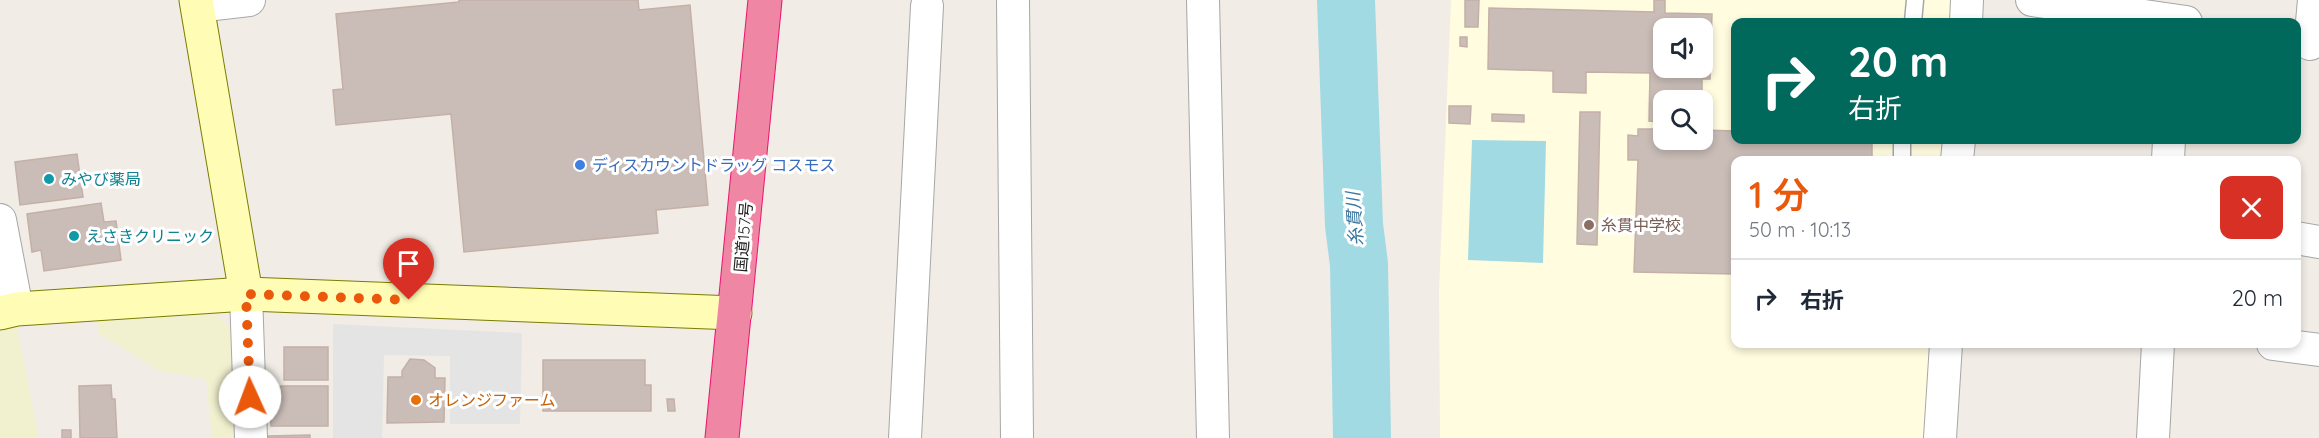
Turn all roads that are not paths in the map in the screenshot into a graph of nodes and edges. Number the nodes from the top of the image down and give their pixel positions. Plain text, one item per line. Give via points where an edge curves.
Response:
1 (249, 0) edge
2 (765, 0) edge
3 (1013, 0) edge
4 (1203, 0) edge
5 (1915, 0) edge
6 (1967, 0) edge
7 (2032, 0) edge
8 (2194, 0) edge
9 (2314, 0) edge
10 (197, 3) edge
11 (927, 6) dead end
12 (1913, 18) edge
13 (1966, 18) edge
14 (2158, 18) edge
15 (2192, 18) edge
16 (2309, 43) edge
17 (0, 220) edge
18 (2301, 239) edge
19 (2319, 242) edge
20 (246, 294) junction
21 (8, 311) edge
22 (735, 313) junction
23 (1946, 348) edge
24 (2158, 348) edge
25 (2301, 348) edge
26 (2319, 350) edge
27 (251, 438) edge
28 (722, 438) edge
29 (905, 438) edge
30 (1017, 438) edge
31 (1213, 438) edge
32 (1940, 438) edge
33 (2153, 438) edge

1 - 10 street
2 - 22 highway, 国道157号
3 - 30 street
4 - 31 street
5 - 12 lane
6 - 13 street
7 - 14 street
8 - 15 street
9 - 16 street
10 - 20 street
11 - 29 street
17 - 21 street
18 - 19 street
20 - 21 street
20 - 22 street
20 - 27 street
22 - 28 highway, 国道157号
23 - 32 street
24 - 33 street
25 - 26 street

